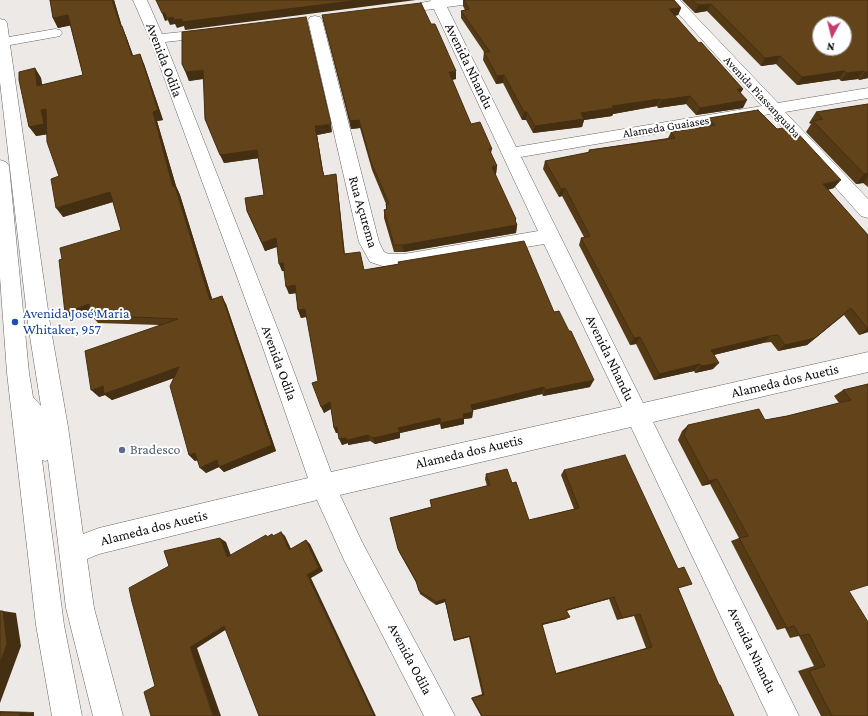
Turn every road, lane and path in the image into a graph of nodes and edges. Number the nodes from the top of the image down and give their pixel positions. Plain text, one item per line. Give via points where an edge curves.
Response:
1 (140, 0) edge
2 (470, 0) edge
3 (673, 0) edge
4 (438, 2) edge
5 (408, 8) edge
6 (315, 20) dead end
7 (55, 32) dead end
8 (220, 32) edge
9 (1, 33) edge
10 (157, 39) junction
11 (868, 94) edge
12 (773, 109) junction
13 (511, 153) junction
14 (5, 174) edge
15 (868, 211) edge
16 (550, 236) junction
17 (868, 362) edge
18 (9, 373) edge
19 (22, 401) junction
20 (637, 414) junction
21 (323, 486) junction
22 (72, 551) junction
23 (67, 716) edge
24 (108, 716) edge
25 (440, 716) edge
26 (784, 716) edge

1 - 10 street, Avenida Odila
2 - 4 street
3 - 12 street, Avenida Piassanguaba
4 - 5 street
4 - 13 street, Avenida Nhandu
6 - 16 street, Rua Açurema via 369,242 378,257 389,261 404,261
7 - 9 street
8 - 10 street
9 - 14 street
10 - 21 street, Avenida Odila
11 - 12 street, Alameda Guaiases
12 - 13 street, Alameda Guaiases
12 - 15 street, Avenida Piassanguaba
13 - 16 street, Avenida Nhandu
14 - 18 street via 15,327
14 - 22 street via 40,324
16 - 20 street, Avenida Nhandu
17 - 20 street, Alameda dos Auetis
18 - 19 street
19 - 22 street via 42,423 58,548
19 - 23 street via 50,625
20 - 21 street, Alameda dos Auetis
20 - 26 street, Avenida Nhandu
21 - 22 street, Alameda dos Auetis via 99,541
21 - 25 street, Avenida Odila via 353,551
22 - 24 street via 80,608

